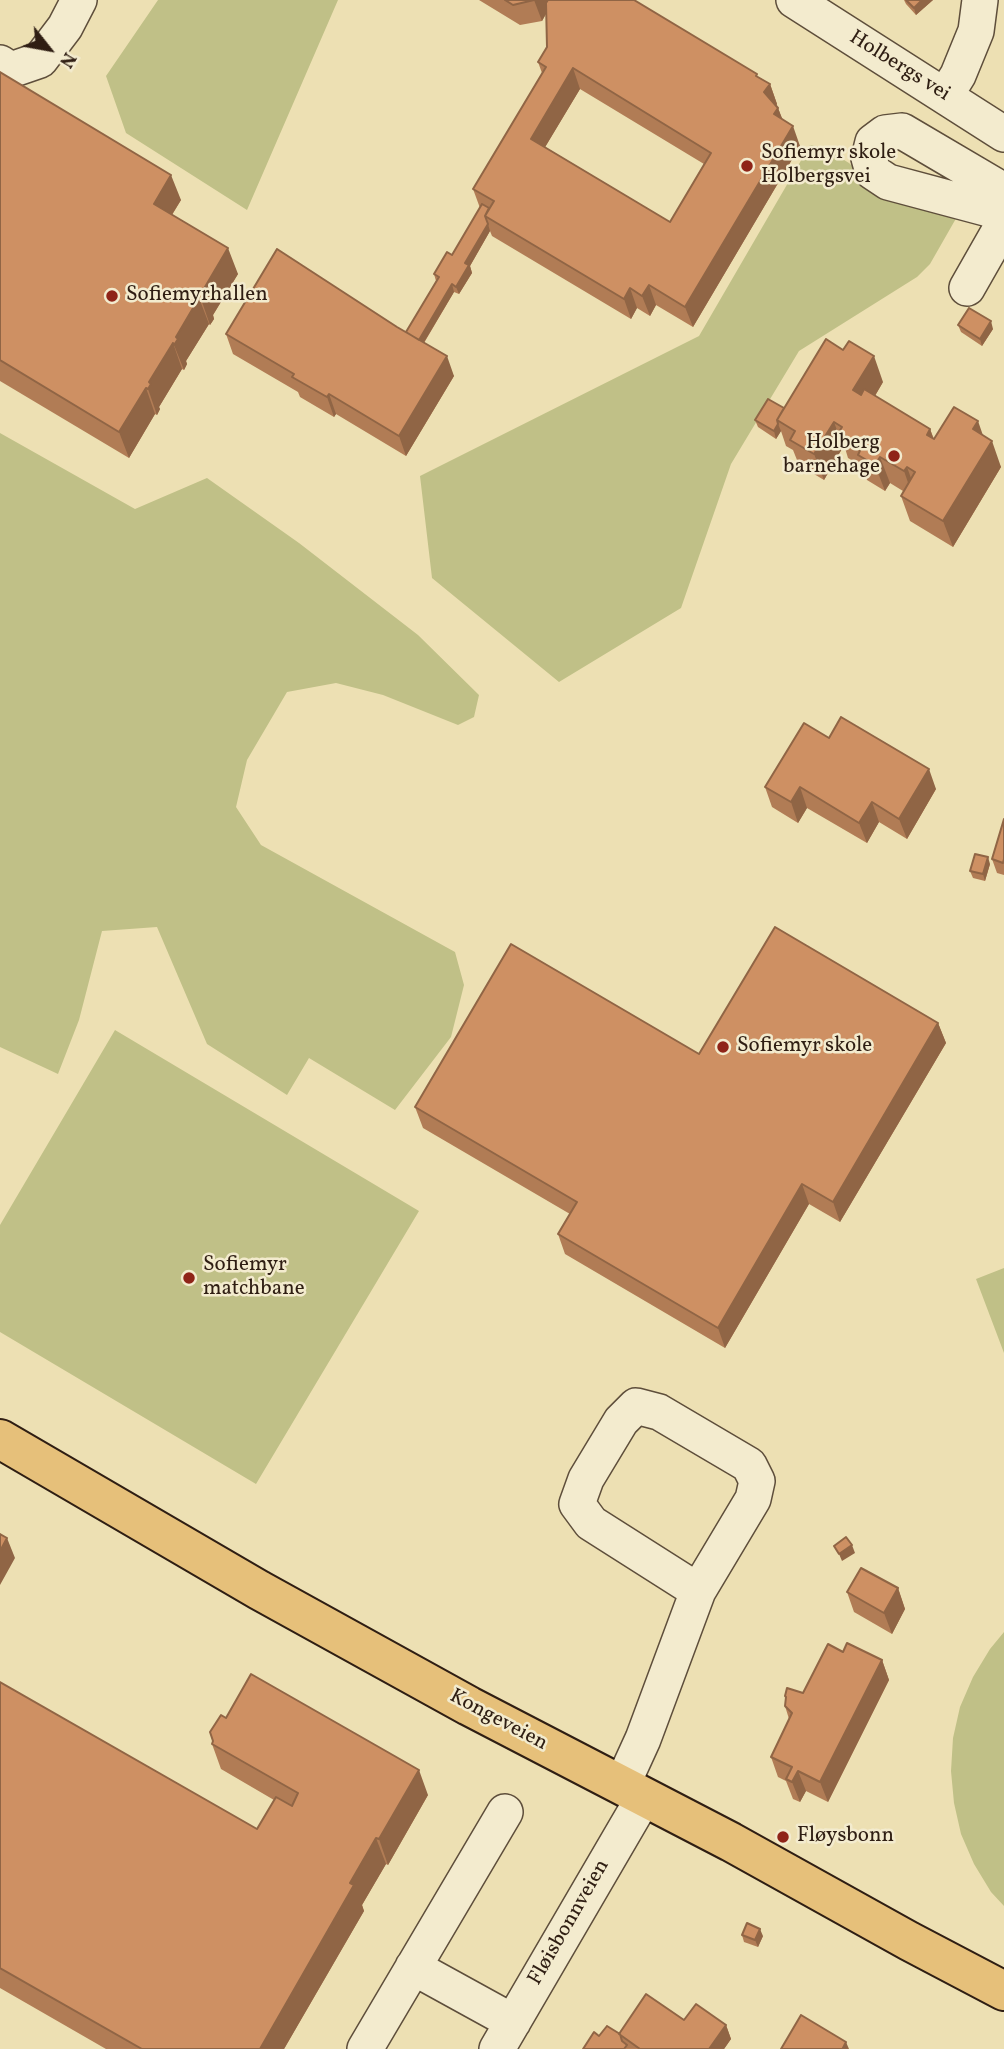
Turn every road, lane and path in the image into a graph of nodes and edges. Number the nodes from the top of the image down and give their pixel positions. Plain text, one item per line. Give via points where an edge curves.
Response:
1 (79, 0) edge
2 (794, 0) edge
3 (980, 0) edge
4 (0, 63) edge
5 (945, 96) junction
6 (1004, 134) edge
7 (1004, 191) edge
8 (1004, 213) edge
9 (1004, 223) edge
10 (967, 288) dead end
11 (0, 1439) edge
12 (698, 1591) junction
13 (633, 1791) junction
14 (505, 1812) dead end
15 (413, 1967) junction
16 (1004, 1991) edge
17 (505, 2036) edge
18 (365, 2049) edge

1 - 4 street via 40,60 11,70
2 - 5 street, Holbergs vei
3 - 5 street via 976,31
5 - 6 street, Holbergs vei
7 - 8 street via 902,131 885,132 873,142 869,158 873,172 888,182
9 - 10 street
11 - 13 main road, Kongeveien via 372,1653
12 - 12 street, Fløisbonnveien via 753,1499 757,1481 749,1465 659,1412 636,1406 621,1421 586,1479 577,1504 591,1524
12 - 13 street, Fløisbonnveien via 643,1739
13 - 16 main road, Kongeveien
13 - 17 street, Fløisbonnveien
14 - 15 street
15 - 17 street
15 - 18 street

